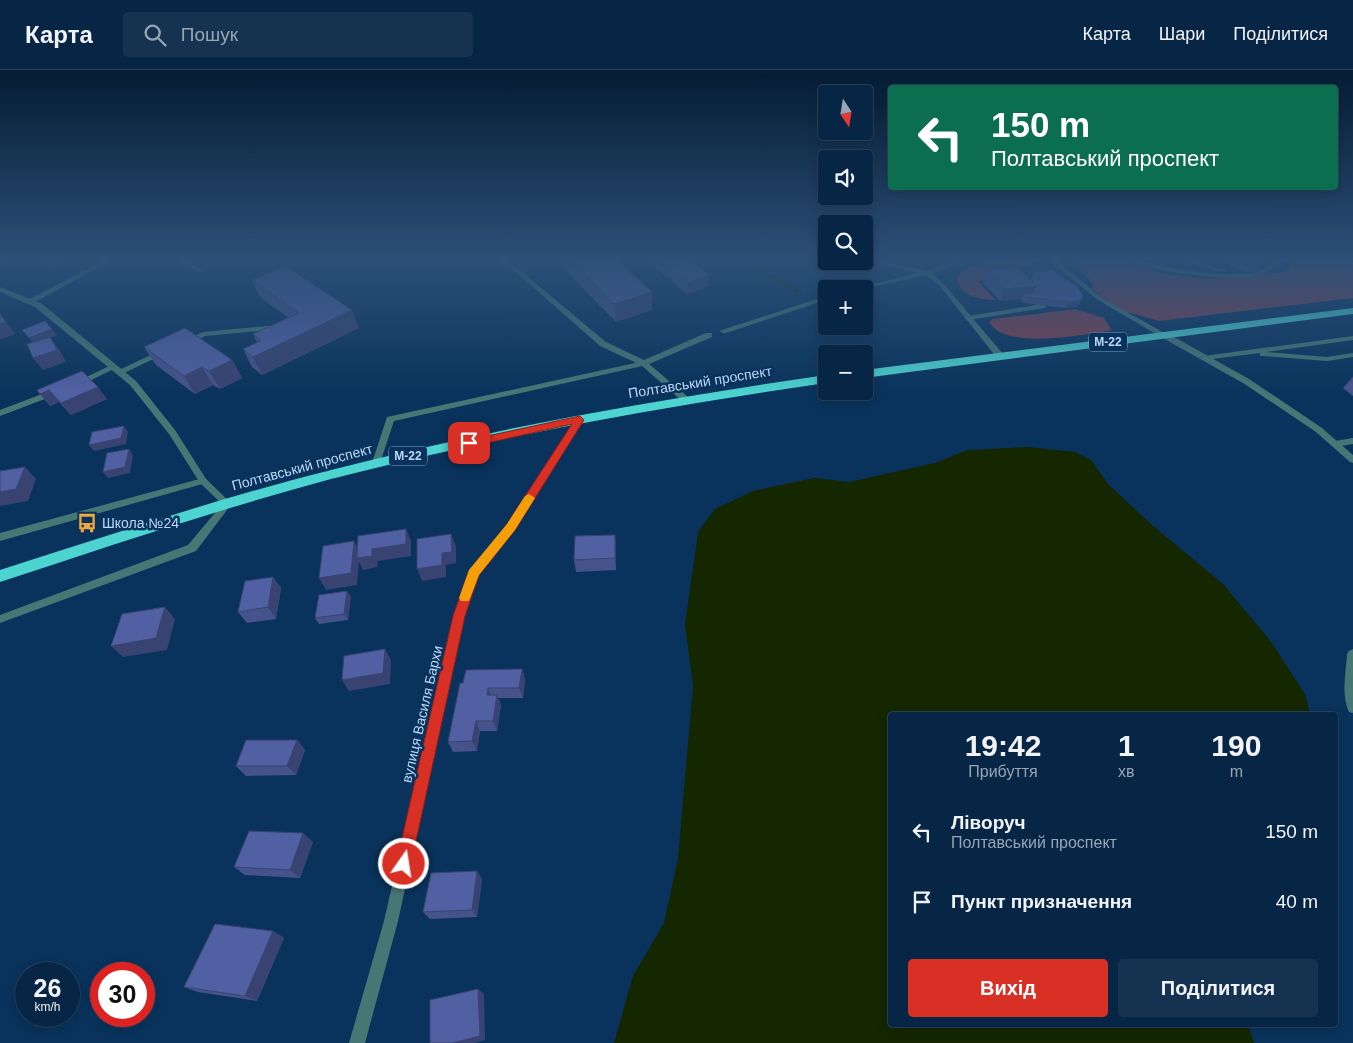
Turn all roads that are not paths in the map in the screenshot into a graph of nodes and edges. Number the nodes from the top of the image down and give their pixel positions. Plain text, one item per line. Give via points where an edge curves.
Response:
1 (38, 305) edge
2 (558, 305) edge
3 (803, 305) edge
4 (958, 305) edge
5 (1110, 305) edge
6 (1042, 306) edge
7 (1353, 311) edge
8 (968, 318) junction
9 (286, 327) edge
10 (723, 331) dead end
11 (710, 335) dead end
12 (1164, 336) junction
13 (1353, 338) edge
14 (178, 345) edge
15 (170, 349) edge
16 (1242, 353) junction
17 (1353, 355) edge
18 (1000, 356) junction
19 (1204, 358) junction
20 (644, 363) junction
21 (117, 370) junction
22 (873, 373) edge
23 (818, 380) edge
24 (69, 386) edge
25 (60, 390) edge
26 (685, 399) junction
27 (0, 413) edge
28 (580, 420) junction
29 (1353, 441) edge
30 (1335, 444) junction
31 (1353, 460) edge
32 (376, 463) junction
33 (202, 481) junction
34 (227, 504) junction
35 (0, 537) edge
36 (0, 576) edge
37 (0, 619) edge
38 (1353, 654) edge
39 (1353, 708) edge
40 (357, 1043) edge

1 - 21 street
2 - 20 street via 603,344
3 - 10 street
4 - 8 street
5 - 12 street
6 - 8 street
7 - 12 highway, М-22
8 - 18 street
9 - 14 street via 203,334
11 - 20 street
12 - 18 highway, М-22
12 - 19 street
13 - 16 street
15 - 21 street
16 - 17 street via 1327,359
16 - 19 street
18 - 22 highway, М-22
19 - 30 street via 1254,386
20 - 26 street
20 - 32 street via 390,419
21 - 24 street
21 - 33 street via 133,383 172,432
23 - 26 highway, Полтавський проспект / М-22
25 - 27 street
26 - 28 highway, Полтавський проспект / М-22
28 - 32 highway, Полтавський проспект / М-22
28 - 40 street, вулиця Василя Бархи via 511,527 473,573 459,616 391,921
29 - 30 street
30 - 31 street
32 - 34 highway, Полтавський проспект / М-22
33 - 34 street
33 - 35 street
34 - 36 highway, Полтавський проспект / М-22
34 - 37 street via 192,548
38 - 39 street via 1350,685

